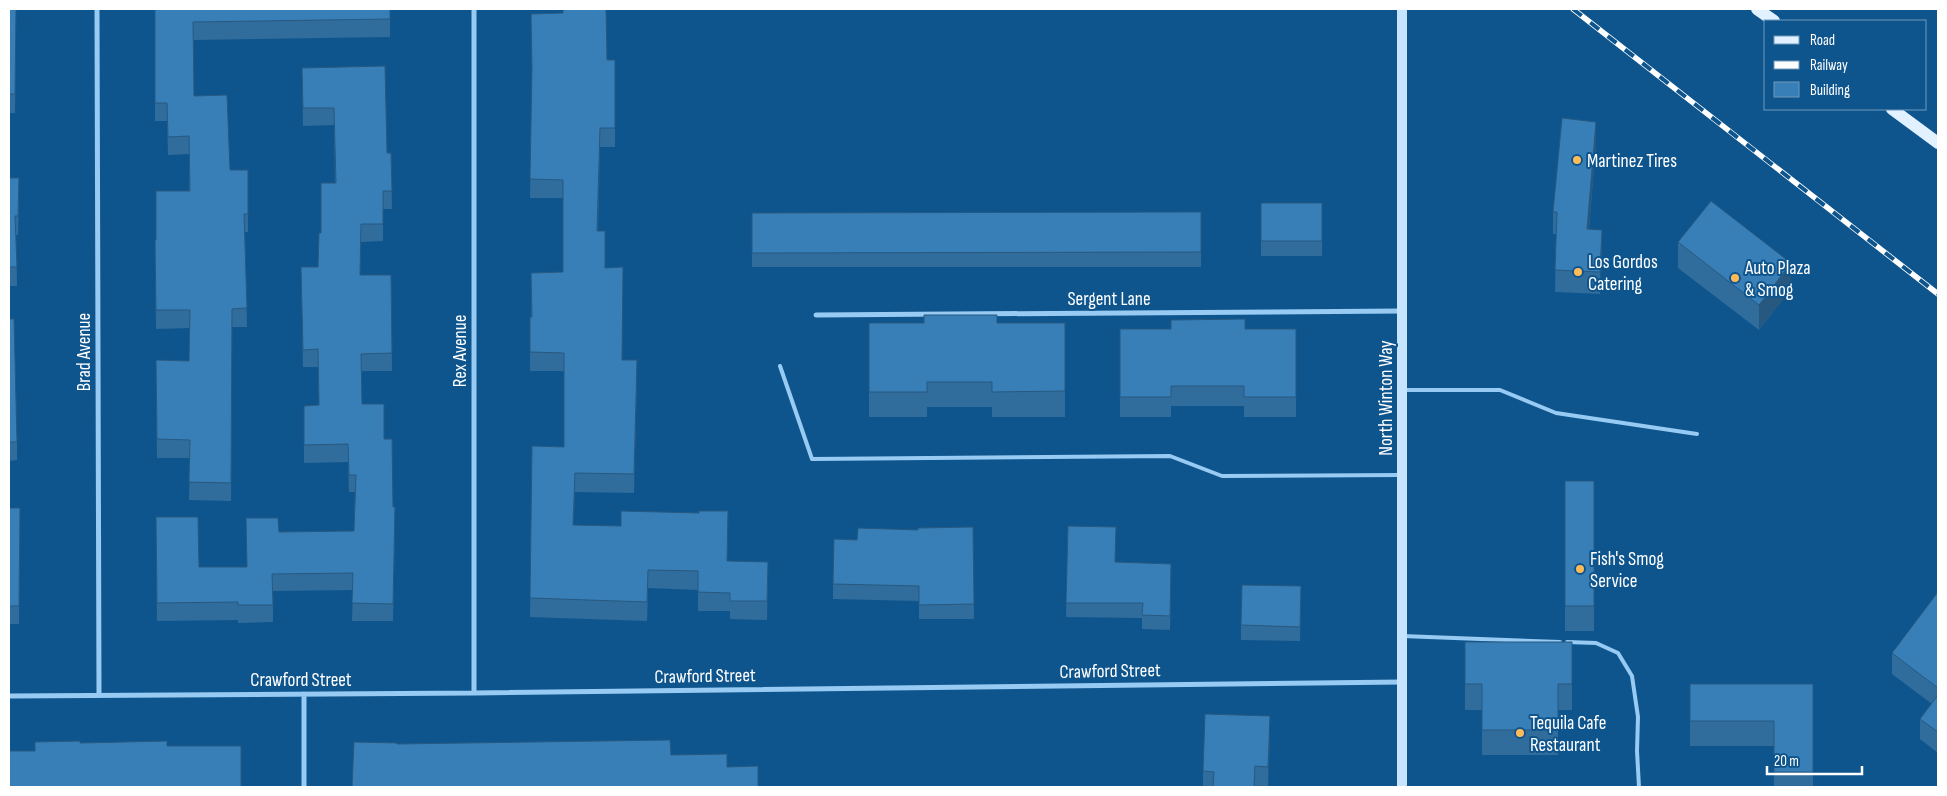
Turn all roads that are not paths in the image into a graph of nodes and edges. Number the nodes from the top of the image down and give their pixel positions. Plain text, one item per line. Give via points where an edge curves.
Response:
1 (97, 9) edge
2 (474, 9) edge
3 (1402, 9) edge
4 (1757, 9) edge
5 (1773, 20) edge
6 (1893, 110) edge
7 (1938, 143) edge
8 (1402, 311) junction
9 (816, 315) dead end
10 (780, 366) dead end
11 (1402, 390) junction
12 (1697, 434) dead end
13 (1402, 475) junction
14 (1402, 636) junction
15 (1402, 682) junction
16 (474, 693) junction
17 (304, 694) junction
18 (99, 695) junction
19 (9, 696) edge
20 (304, 787) edge
21 (1402, 787) edge
22 (1639, 787) edge

1 - 18 street, Brad Avenue
2 - 16 street, Rex Avenue
3 - 8 main road, North Winton Way
4 - 5 main road
6 - 7 main road
8 - 9 street, Sergent Lane
8 - 11 main road, North Winton Way
10 - 13 lane via 812,459 1170,456 1222,476
11 - 12 lane via 1500,390 1556,413
11 - 13 main road, North Winton Way
13 - 14 main road, North Winton Way
14 - 15 main road, North Winton Way
14 - 22 lane via 1596,643 1618,653 1632,676 1638,717
15 - 16 street, Crawford Street
15 - 21 main road, North Winton Way
16 - 17 street, Crawford Street
17 - 18 street, Crawford Street
17 - 20 street
18 - 19 street, Crawford Street

